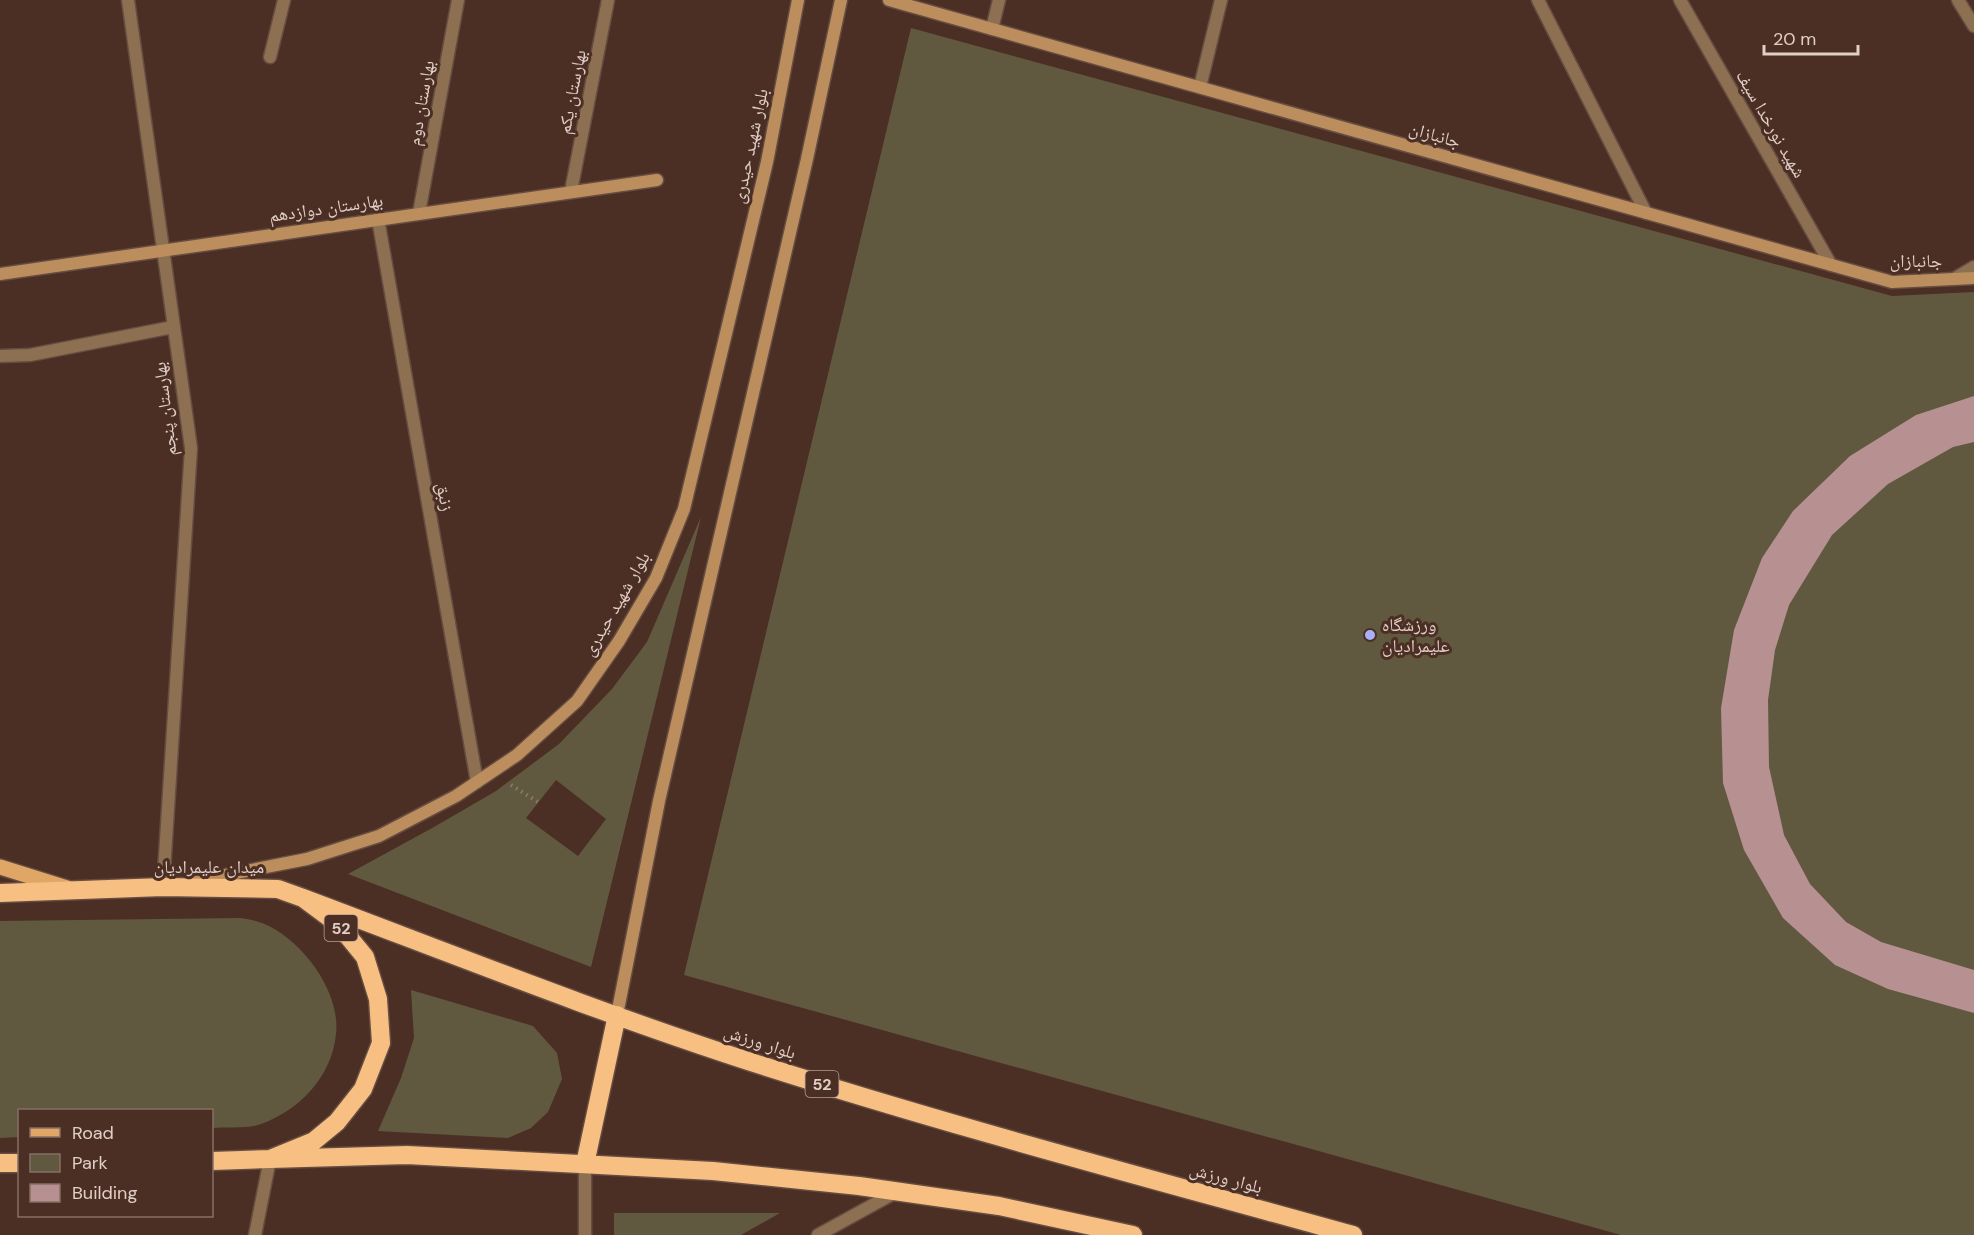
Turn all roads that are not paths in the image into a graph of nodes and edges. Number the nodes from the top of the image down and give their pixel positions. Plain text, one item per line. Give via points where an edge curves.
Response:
1 (128, 0) edge
2 (284, 0) edge
3 (458, 0) edge
4 (608, 0) edge
5 (798, 0) edge
6 (841, 0) edge
7 (889, 0) edge
8 (999, 0) edge
9 (1221, 0) edge
10 (1538, 0) edge
11 (1680, 0) edge
12 (1958, 0) edge
13 (1974, 26) edge
14 (992, 29) junction
15 (270, 57) dead end
16 (1200, 87) junction
17 (657, 180) dead end
18 (571, 191) junction
19 (419, 213) junction
20 (1646, 213) junction
21 (378, 219) junction
22 (162, 251) junction
23 (1831, 265) junction
24 (1974, 267) edge
25 (0, 274) edge
26 (1974, 278) edge
27 (1954, 279) junction
28 (173, 327) junction
29 (0, 356) edge
30 (477, 782) junction
31 (0, 867) edge
32 (163, 887) junction
33 (75, 890) junction
34 (0, 893) edge
35 (303, 898) junction
36 (617, 1015) junction
37 (270, 1159) junction
38 (213, 1161) edge
39 (0, 1163) edge
40 (18, 1163) edge
41 (585, 1164) junction
42 (898, 1191) junction
43 (255, 1235) edge
44 (585, 1235) edge
45 (818, 1235) edge
46 (1133, 1235) edge
47 (1353, 1235) edge

1 - 22 street, بهارستان پنجم
2 - 15 street
3 - 19 street, بهارستان دوم
4 - 18 street, بهارستان یکم
5 - 30 main road, بلوار شهید حیدری via 767,162 684,509 656,578 577,701 517,755
6 - 36 main road via 659,801
7 - 14 main road, جانبازان
8 - 14 street
9 - 16 street
10 - 20 street
11 - 23 street, شهید نورخدا سیف
12 - 13 street
14 - 16 main road, جانبازان
16 - 20 main road, جانبازان
17 - 18 main road, بهارستان دوازدهم
18 - 19 main road, بهارستان دوازدهم
19 - 21 main road, بهارستان دوازدهم
20 - 23 main road, جانبازان
21 - 22 main road, بهارستان دوازدهم
21 - 30 street, زنبق
22 - 25 main road, بهارستان دوازدهم
22 - 28 street, بهارستان پنجم
23 - 27 main road, جانبازان via 1892,282
24 - 27 street
26 - 27 main road, جانبازان
28 - 29 street via 30,355
28 - 32 street, بهارستان پنجم via 191,448
30 - 32 main road, بلوار شهید حیدری via 379,836 307,859
31 - 33 main road
32 - 33 highway, میدان علیمرادیان / 52
32 - 35 highway, میدان علیمرادیان / 52 via 278,889
33 - 34 highway, میدان علیمرادیان / 52
35 - 36 highway, بلوار ورزش / 52
35 - 37 highway, میدان علیمرادیان / 52 via 338,924 365,957 378,999 381,1043 363,1089 337,1122 314,1140
36 - 41 highway
36 - 47 highway, بلوار ورزش / 52 via 880,1102
37 - 38 highway, میدان علیمرادیان / 52
37 - 41 highway, 52 via 407,1155
37 - 43 street
39 - 40 highway
41 - 42 highway, 52 via 713,1171
41 - 44 street
42 - 45 street
42 - 46 highway, 52 via 999,1206

